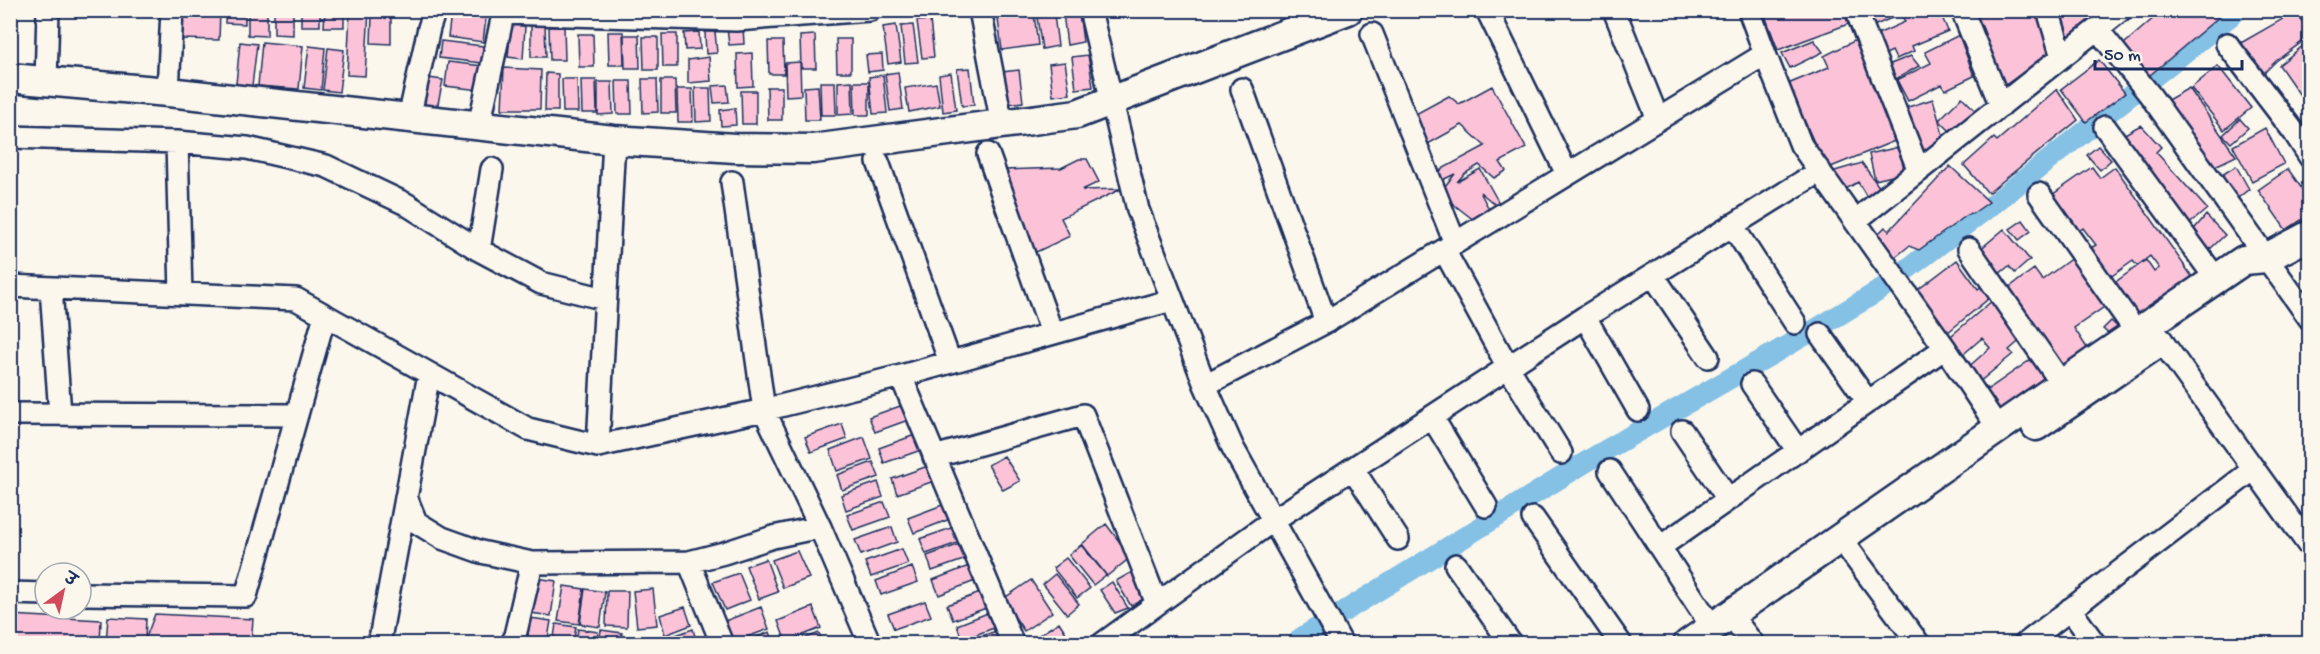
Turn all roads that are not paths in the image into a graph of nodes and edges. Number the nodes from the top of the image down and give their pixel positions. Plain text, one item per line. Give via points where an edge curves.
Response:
1 (48, 10) edge
2 (172, 10) edge
3 (435, 10) edge
4 (980, 10) edge
5 (1090, 10) edge
6 (1348, 10) edge
7 (1487, 10) edge
8 (1614, 10) edge
9 (1749, 10) edge
10 (1856, 10) edge
11 (1962, 10) edge
12 (2048, 10) edge
13 (2121, 10) edge
14 (861, 11) edge
15 (503, 12) edge
16 (616, 14) edge
17 (735, 15) edge
18 (2098, 30) junction
19 (1372, 34) dead end
20 (2227, 44) dead end
21 (1765, 54) junction
22 (2062, 57) junction
23 (10, 78) edge
24 (46, 82) junction
25 (1242, 89) dead end
26 (168, 92) junction
27 (2001, 106) junction
28 (1115, 115) junction
29 (409, 118) junction
30 (1658, 119) junction
31 (1002, 124) junction
32 (479, 126) junction
33 (2106, 127) dead end
34 (2302, 127) edge
35 (10, 136) edge
36 (177, 142) junction
37 (987, 154) dead end
38 (613, 156) junction
39 (2310, 157) edge
40 (878, 162) dead end
41 (492, 169) dead end
42 (1820, 171) junction
43 (1919, 171) junction
44 (1568, 174) junction
45 (732, 182) dead end
46 (2039, 194) dead end
47 (1856, 221) junction
48 (1732, 225) junction
49 (2310, 235) edge
50 (1449, 246) junction
51 (1969, 249) dead end
52 (479, 250) junction
53 (2266, 258) junction
54 (1653, 275) junction
55 (2217, 280) junction
56 (10, 286) edge
57 (51, 288) junction
58 (181, 294) junction
59 (605, 299) junction
60 (1172, 300) junction
61 (326, 315) junction
62 (1585, 317) junction
63 (2310, 319) edge
64 (1326, 322) junction
65 (1795, 323) dead end
66 (1052, 333) junction
67 (1820, 334) dead end
68 (2149, 336) junction
69 (1946, 348) junction
70 (1708, 357) dead end
71 (950, 362) junction
72 (1508, 367) junction
73 (429, 374) junction
74 (901, 376) junction
75 (1752, 384) dead end
76 (2061, 384) junction
77 (1205, 385) junction
78 (1868, 402) junction
79 (764, 410) junction
80 (1638, 410) dead end
81 (10, 414) edge
82 (60, 414) junction
83 (297, 415) junction
84 (1432, 417) junction
85 (1998, 428) junction
86 (1682, 431) dead end
87 (598, 446) junction
88 (1798, 451) junction
89 (1560, 453) dead end
90 (934, 457) junction
91 (1353, 469) junction
92 (2254, 469) junction
93 (1610, 471) dead end
94 (406, 497) junction
95 (1728, 499) junction
96 (1486, 506) dead end
97 (1533, 518) dead end
98 (1272, 521) junction
99 (820, 527) junction
100 (1398, 539) dead end
101 (1660, 547) junction
102 (2310, 547) edge
103 (1850, 551) junction
104 (689, 562) junction
105 (532, 563) junction
106 (1456, 565) dead end
107 (10, 593) edge
108 (33, 594) edge
109 (93, 594) edge
110 (1157, 604) junction
111 (2070, 609) junction
112 (1714, 635) edge
113 (1747, 635) edge
114 (1341, 643) edge
115 (379, 644) edge
116 (513, 644) edge
117 (722, 644) edge
118 (870, 644) edge
119 (1013, 644) edge
120 (1102, 644) edge
121 (1511, 644) edge
122 (1621, 644) edge
123 (1689, 644) edge
124 (1919, 644) edge
125 (2025, 644) edge
126 (2095, 644) edge

1 - 24 street
2 - 26 street
3 - 29 street
4 - 31 street
5 - 28 street
6 - 28 street
7 - 44 street
8 - 30 street
9 - 21 street
10 - 43 street
11 - 27 street
12 - 22 street
13 - 18 street
14 - 17 street
15 - 16 street
15 - 32 street
16 - 17 street
18 - 22 street
18 - 53 street via 2131,69
19 - 50 street
20 - 34 street
21 - 30 street
21 - 42 street via 1801,145
22 - 27 street
23 - 24 street
24 - 26 street
25 - 64 street
26 - 29 street
27 - 43 street
28 - 31 street via 1077,114
28 - 60 street via 1138,210
29 - 32 street
30 - 44 street
31 - 38 street via 813,149 735,148
32 - 38 street
33 - 55 street
34 - 39 street
35 - 36 street
36 - 52 street via 247,148 326,166 406,204
36 - 58 street
37 - 66 street
38 - 59 street
40 - 71 street
41 - 52 street
42 - 47 street
42 - 48 street
43 - 47 street
44 - 50 street
45 - 79 street
46 - 68 street
47 - 69 street
48 - 54 street
48 - 65 street
49 - 53 street
50 - 64 street
50 - 72 street
51 - 76 street
52 - 59 street via 542,283
53 - 55 street via 2244,260
53 - 63 street
53 - 68 street via 2252,276
54 - 62 street
54 - 70 street
55 - 68 street
56 - 57 street
57 - 58 street
57 - 82 street
58 - 61 street via 296,299
59 - 87 street
60 - 66 street
60 - 77 street
61 - 73 street
61 - 83 street
62 - 72 street
62 - 80 street
64 - 77 street
66 - 71 street
67 - 78 street
68 - 76 street
68 - 92 street
68 - 103 street
69 - 78 street
69 - 85 street
71 - 74 street
72 - 84 street
72 - 89 street
73 - 87 street via 528,429
73 - 94 street
74 - 79 street
74 - 90 street
75 - 88 street
76 - 85 street
77 - 98 street
78 - 88 street
79 - 87 street
79 - 99 street
81 - 82 street
82 - 83 street
83 - 109 street via 246,596
84 - 91 street
84 - 96 street
85 - 112 street
86 - 95 street
88 - 95 street
90 - 110 street via 1083,415
90 - 119 street
91 - 98 street
91 - 100 street
92 - 102 street
92 - 111 street
93 - 101 street
94 - 105 street via 416,522 442,538 481,552
94 - 115 street
95 - 101 street
97 - 122 street
98 - 110 street
98 - 114 street
99 - 104 street
99 - 118 street
101 - 112 street
103 - 113 street
103 - 124 street
104 - 105 street
104 - 117 street
105 - 116 street
106 - 121 street
107 - 108 street
110 - 120 street
111 - 125 street
111 - 126 street
112 - 113 street
112 - 123 street

